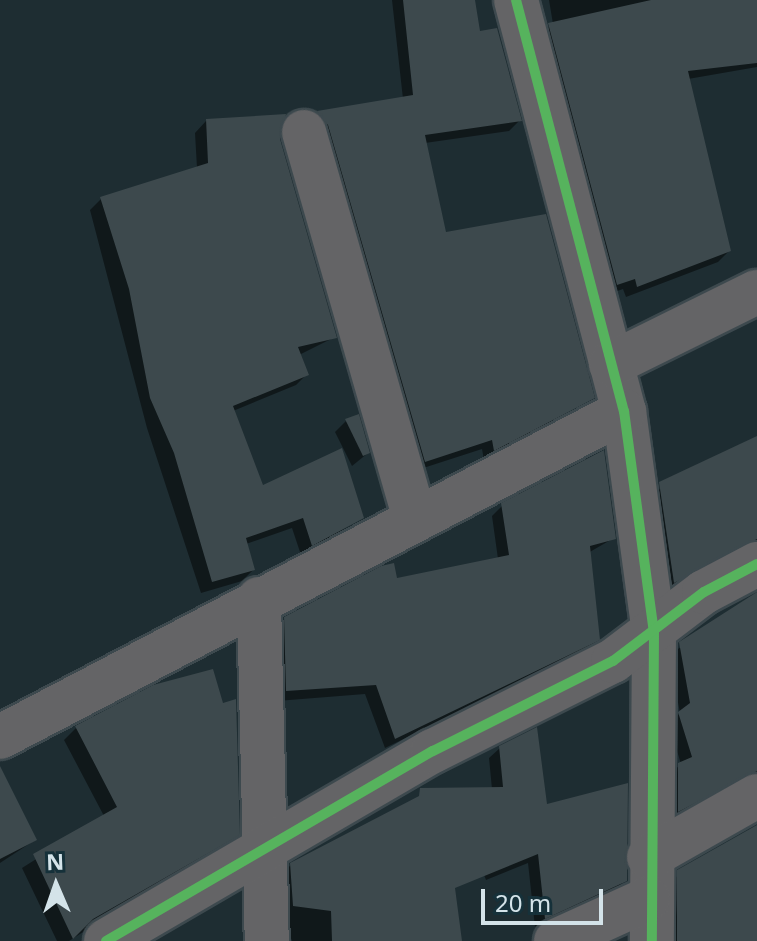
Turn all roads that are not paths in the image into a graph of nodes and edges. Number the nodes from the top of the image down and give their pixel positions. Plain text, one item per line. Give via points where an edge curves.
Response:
1 (523, 2) edge
2 (304, 132) dead end
3 (757, 292) edge
4 (611, 364) junction
5 (624, 411) junction
6 (415, 519) junction
7 (757, 564) edge
8 (259, 599) junction
9 (654, 633) junction
10 (0, 737) edge
11 (757, 796) edge
12 (268, 849) junction
13 (650, 899) edge
14 (106, 941) edge
15 (267, 941) edge
16 (556, 941) edge

1 - 4 street
2 - 6 street
3 - 4 street
4 - 5 street
5 - 6 street
5 - 9 street
6 - 8 street
7 - 9 street via 704,592
8 - 10 street
8 - 12 street
9 - 12 street
9 - 13 street
11 - 13 street
12 - 14 street
12 - 15 street
13 - 16 street

